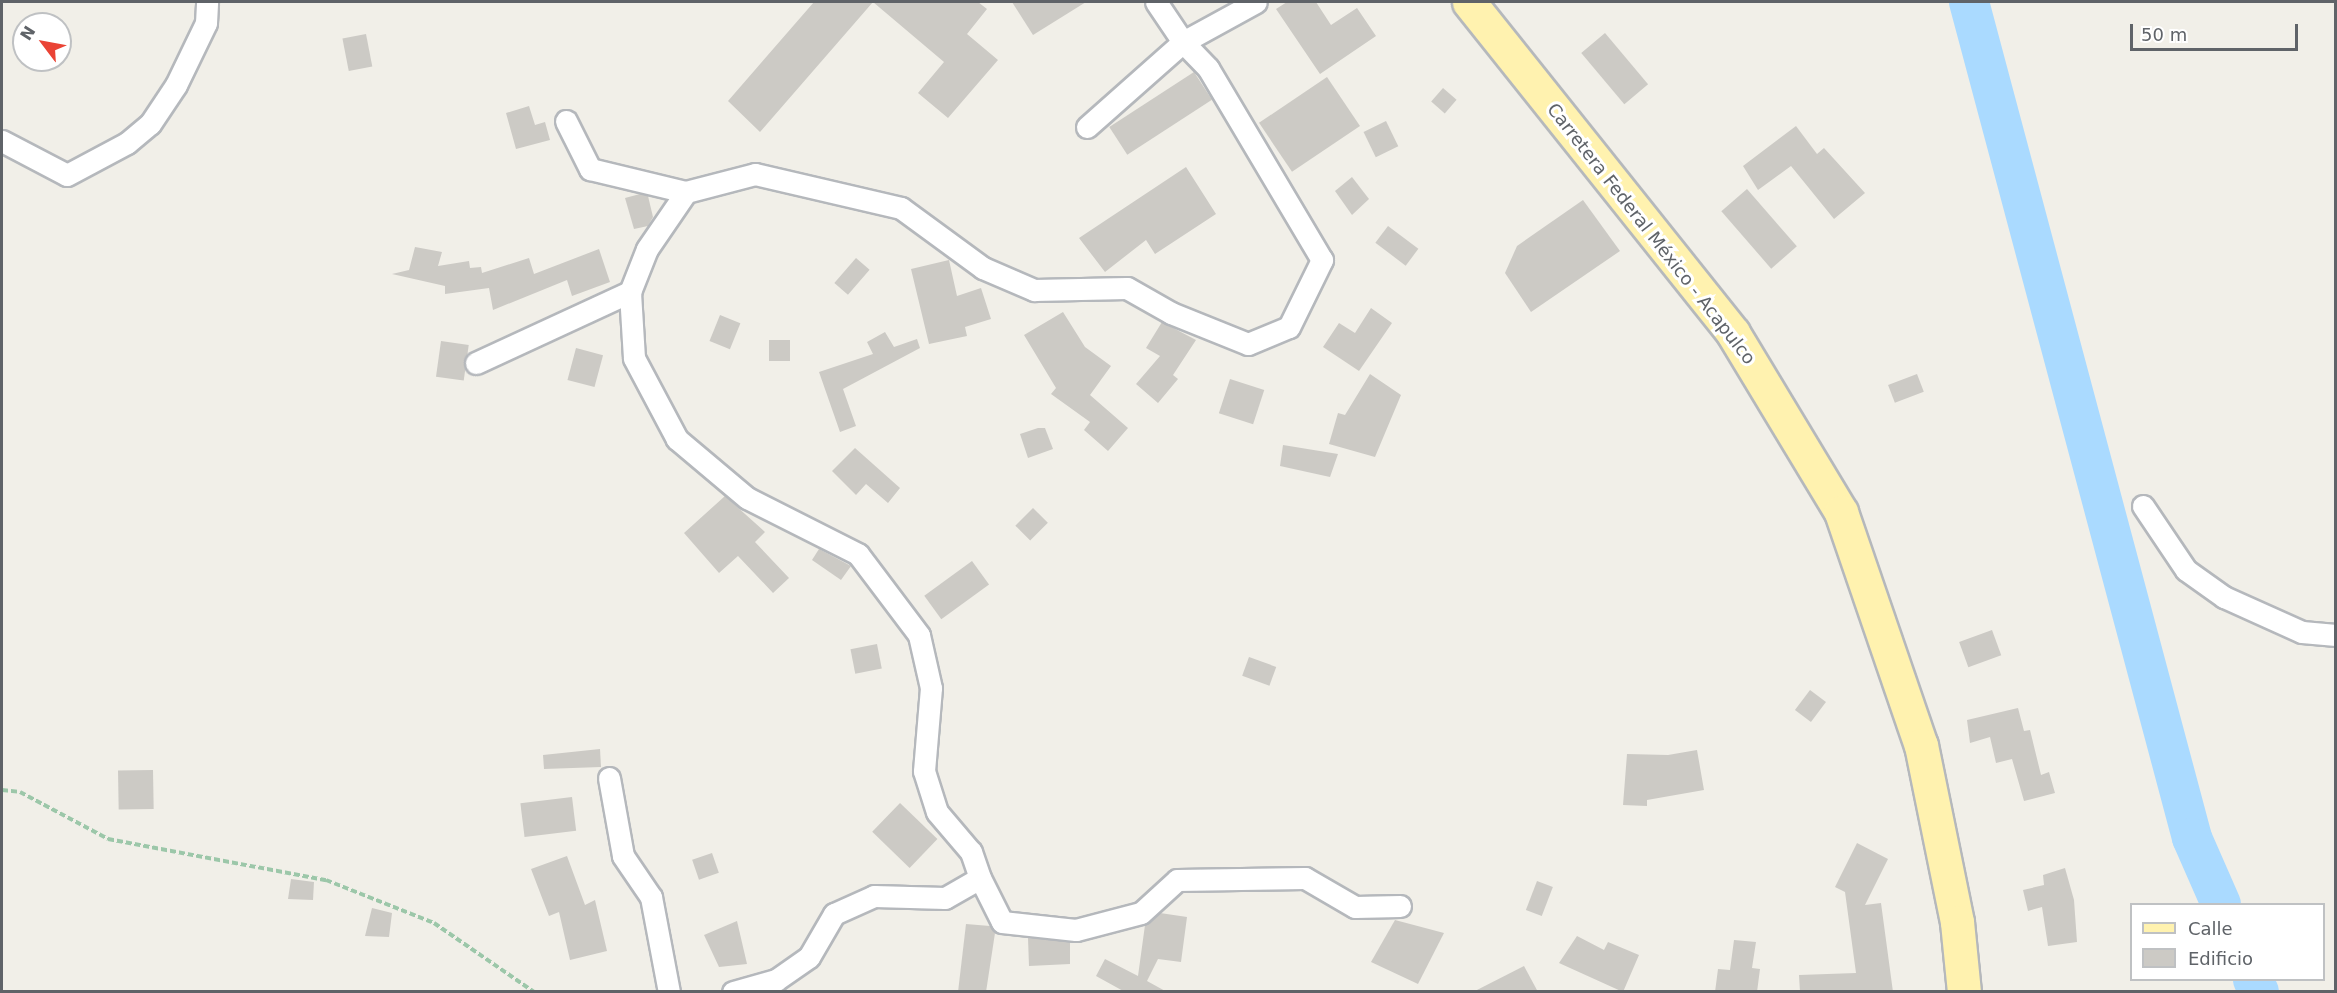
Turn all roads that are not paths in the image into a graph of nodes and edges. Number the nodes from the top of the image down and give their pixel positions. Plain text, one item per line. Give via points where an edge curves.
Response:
1 (207, 2) edge
2 (1156, 2) edge
3 (1256, 2) edge
4 (1469, 2) edge
5 (1183, 42) junction
6 (566, 121) dead end
7 (1087, 127) dead end
8 (2, 141) edge
9 (686, 192) junction
10 (630, 292) junction
11 (476, 363) dead end
12 (2143, 506) dead end
13 (2336, 635) edge
14 (609, 778) dead end
15 (980, 878) junction
16 (1400, 906) dead end
17 (669, 992) edge
18 (733, 992) edge
19 (1964, 992) edge

1 - 8 street via 206,22 176,85 150,124 127,143 68,175
2 - 5 street
3 - 5 street
4 - 19 main road, Carretera Federal México - Acapulco via 1733,333 1841,512 1921,745 1958,922
5 - 7 street
5 - 9 street via 1208,68 1322,260 1289,327 1248,344 1171,313 1127,288 1034,290 983,268 901,208 755,174
6 - 9 street via 590,169
9 - 10 street via 646,249
10 - 11 street
10 - 15 street via 634,358 677,439 747,498 858,554 919,635 931,688 924,771 937,812 971,852
12 - 13 street via 2186,570 2224,597 2302,632
14 - 17 street via 623,856 651,897
15 - 16 street via 1002,922 1076,930 1141,913 1178,880 1305,878 1355,908
15 - 18 street via 945,898 874,896 834,914 809,957 776,980

